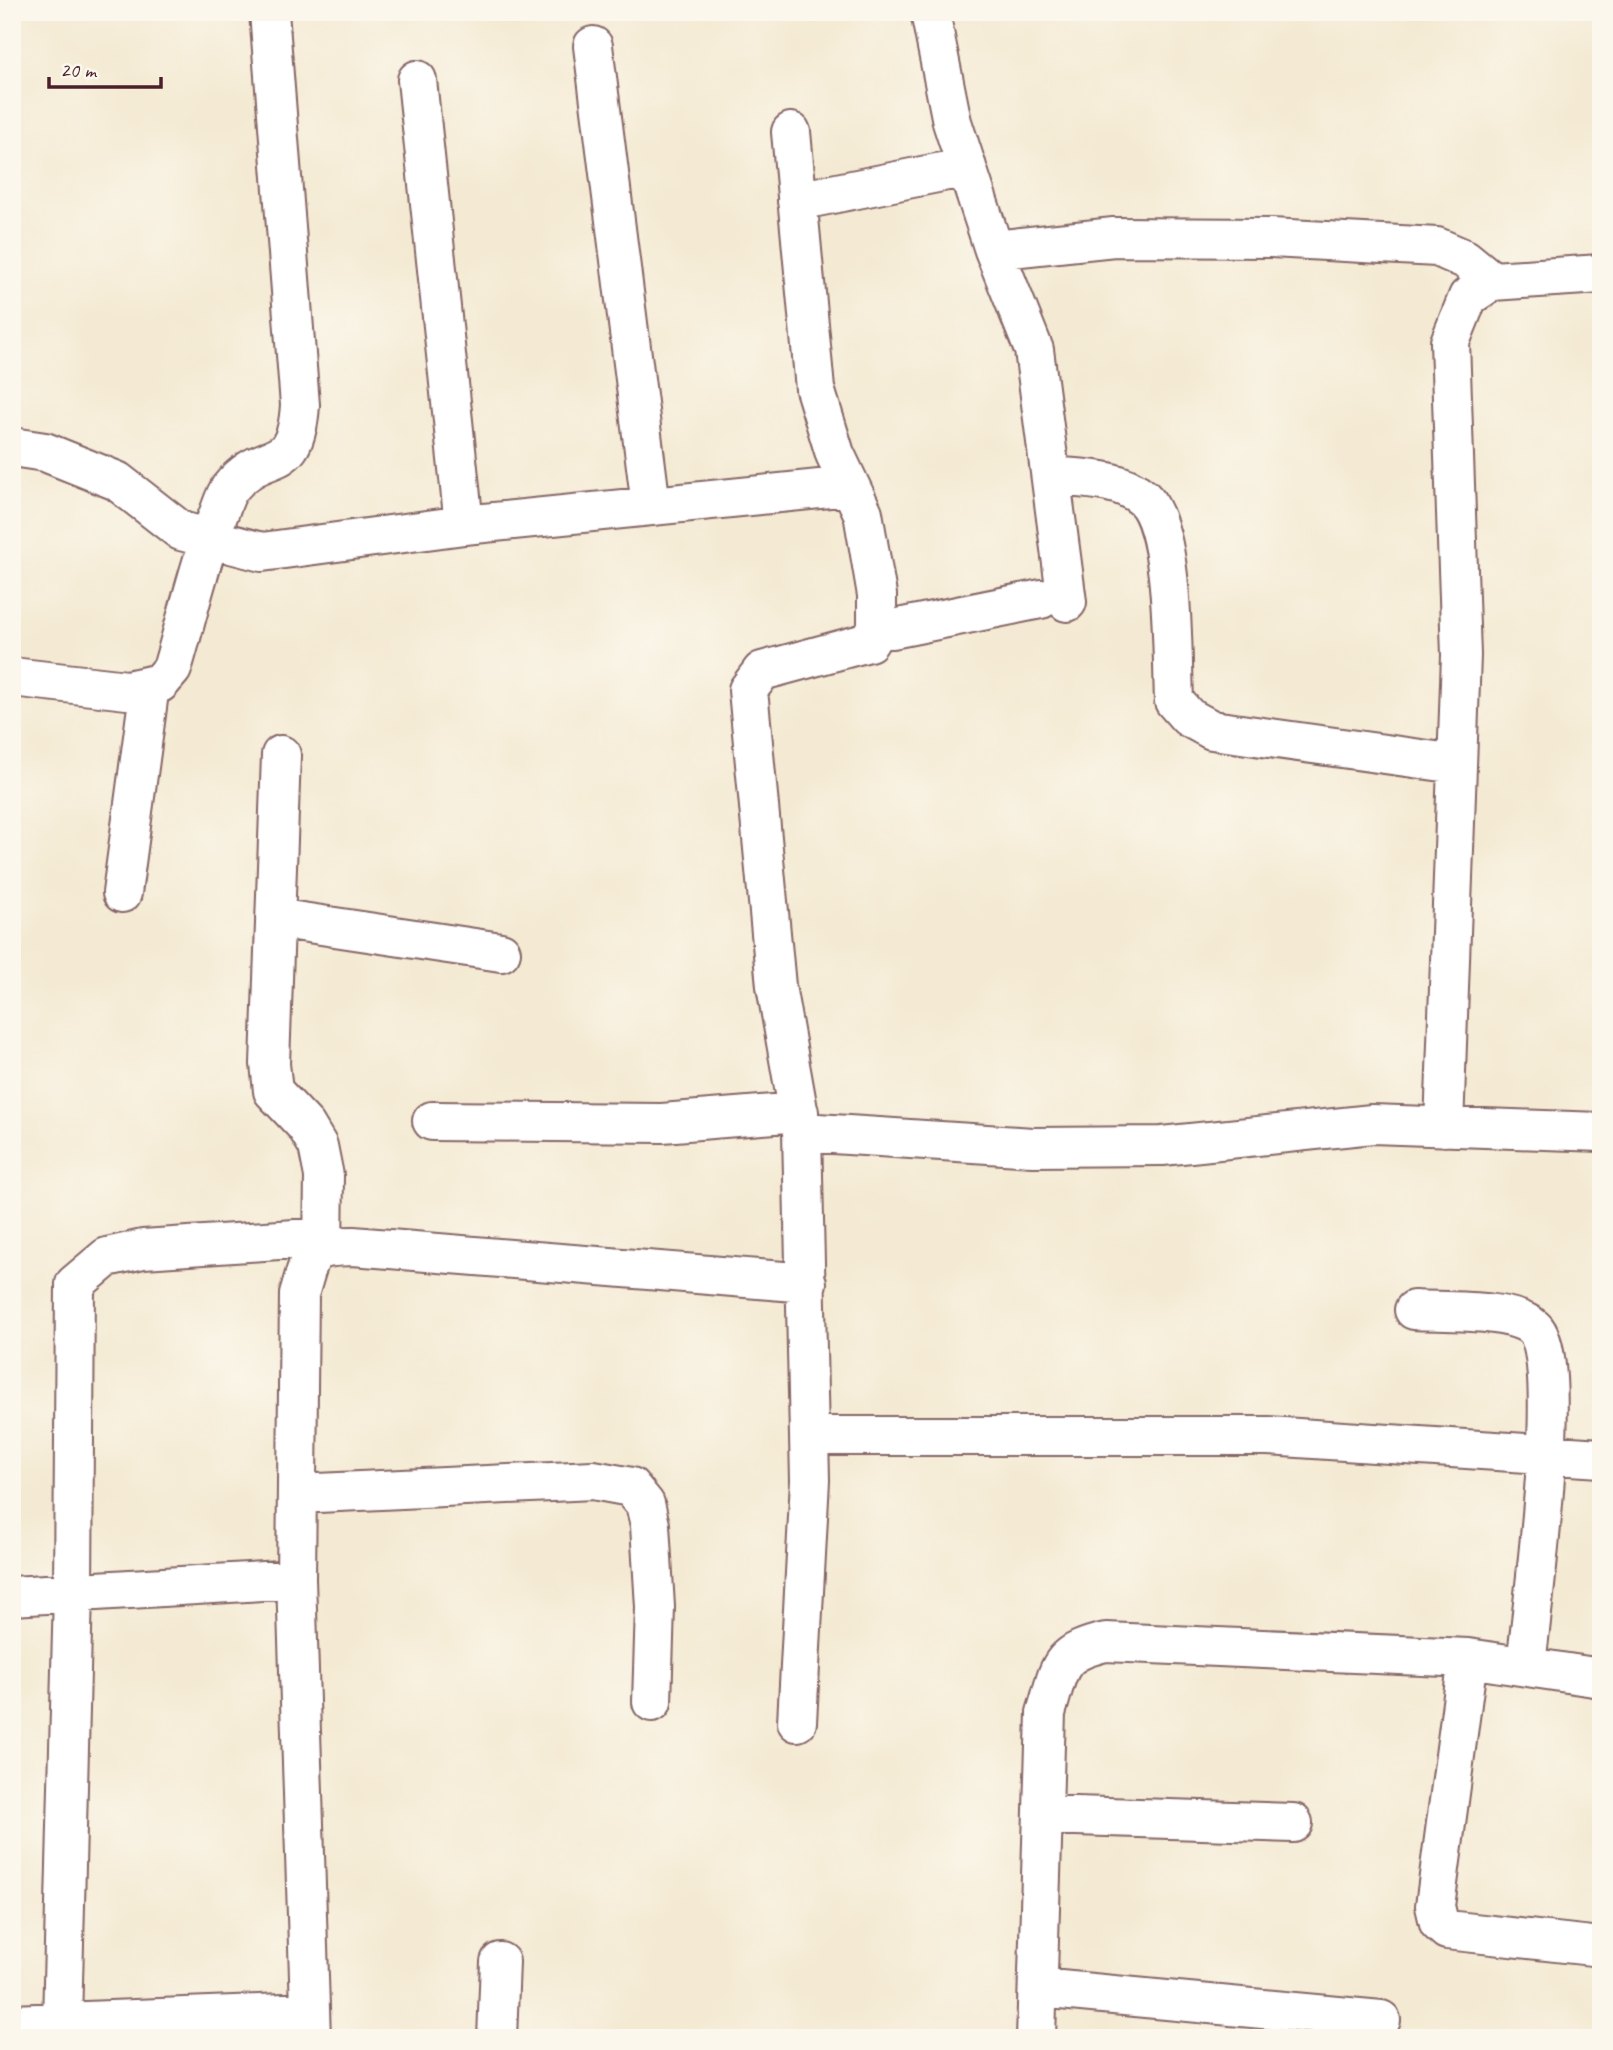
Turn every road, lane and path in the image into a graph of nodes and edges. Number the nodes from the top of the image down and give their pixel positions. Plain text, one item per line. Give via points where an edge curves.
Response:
1 (269, 12) edge
2 (930, 12) edge
3 (593, 47) dead end
4 (417, 80) dead end
5 (791, 132) dead end
6 (967, 167) junction
7 (797, 201) junction
8 (994, 250) junction
9 (1601, 274) edge
10 (1492, 281) junction
11 (12, 447) edge
12 (1051, 476) junction
13 (849, 486) junction
14 (651, 506) junction
15 (464, 525) junction
16 (209, 539) junction
17 (877, 629) junction
18 (12, 677) edge
19 (150, 685) junction
20 (281, 755) dead end
21 (1457, 764) junction
22 (122, 893) dead end
23 (275, 918) junction
24 (501, 952) dead end
25 (432, 1121) dead end
26 (801, 1122) junction
27 (1444, 1127) junction
28 (1601, 1132) edge
29 (323, 1242) junction
30 (807, 1283) junction
31 (1414, 1310) dead end
32 (809, 1436) junction
33 (1546, 1454) junction
34 (1601, 1458) edge
35 (297, 1494) junction
36 (296, 1579) junction
37 (74, 1592) junction
38 (12, 1596) edge
39 (1468, 1658) junction
40 (1526, 1667) junction
41 (1601, 1678) edge
42 (652, 1702) dead end
43 (797, 1722) dead end
44 (1044, 1815) junction
45 (1293, 1823) dead end
46 (1601, 1947) edge
47 (500, 1962) dead end
48 (1039, 1988) junction
49 (1381, 2020) dead end
50 (62, 2022) junction
51 (12, 2024) edge
52 (310, 2025) edge
53 (148, 2028) edge
54 (497, 2038) edge
55 (1036, 2038) edge

1 - 16 street via 300,405 298,433 288,452 250,470 229,490
2 - 6 street via 952,122
3 - 14 street
4 - 15 street
5 - 7 street
6 - 7 street
6 - 8 street
7 - 13 street via 815,389
8 - 10 street via 1114,237 1270,238 1437,247 1465,259
8 - 12 street via 1034,350
9 - 10 street
10 - 21 street via 1468,297 1450,342 1461,655
11 - 16 street via 45,452 117,481 181,531
12 - 17 street via 1054,600
12 - 21 street via 1113,482 1143,497 1157,516 1168,571 1174,701 1188,717 1212,730
13 - 14 street
13 - 17 street via 863,513 877,595
14 - 15 street
15 - 16 street via 262,552
16 - 19 street via 172,669 160,683
17 - 26 street via 869,642 762,671 748,690 776,986
18 - 19 street via 127,690
19 - 22 street
20 - 23 street
21 - 27 street
23 - 24 street
23 - 29 street via 273,1091 318,1146 324,1176
25 - 26 street
26 - 27 street via 1033,1147 1149,1146 1372,1125
26 - 30 street
27 - 28 street
29 - 30 street
29 - 35 street via 311,1256 299,1294
29 - 37 street via 143,1249 107,1257 75,1284
30 - 32 street
31 - 33 street via 1512,1316 1535,1328 1545,1346 1549,1380
32 - 33 street via 1268,1436
32 - 43 street
33 - 34 street
33 - 40 street
35 - 36 street
35 - 42 street via 593,1480 632,1487 645,1504 650,1525 655,1607
36 - 37 street
36 - 52 street
37 - 38 street
37 - 50 street
39 - 40 street
39 - 44 street via 1106,1643 1079,1648 1061,1664 1046,1713
39 - 46 street via 1435,1906 1439,1923 1447,1930 1476,1935
40 - 41 street
44 - 45 street
44 - 48 street
47 - 54 street
48 - 49 street
48 - 55 street
50 - 51 street
50 - 53 street
52 - 53 street

